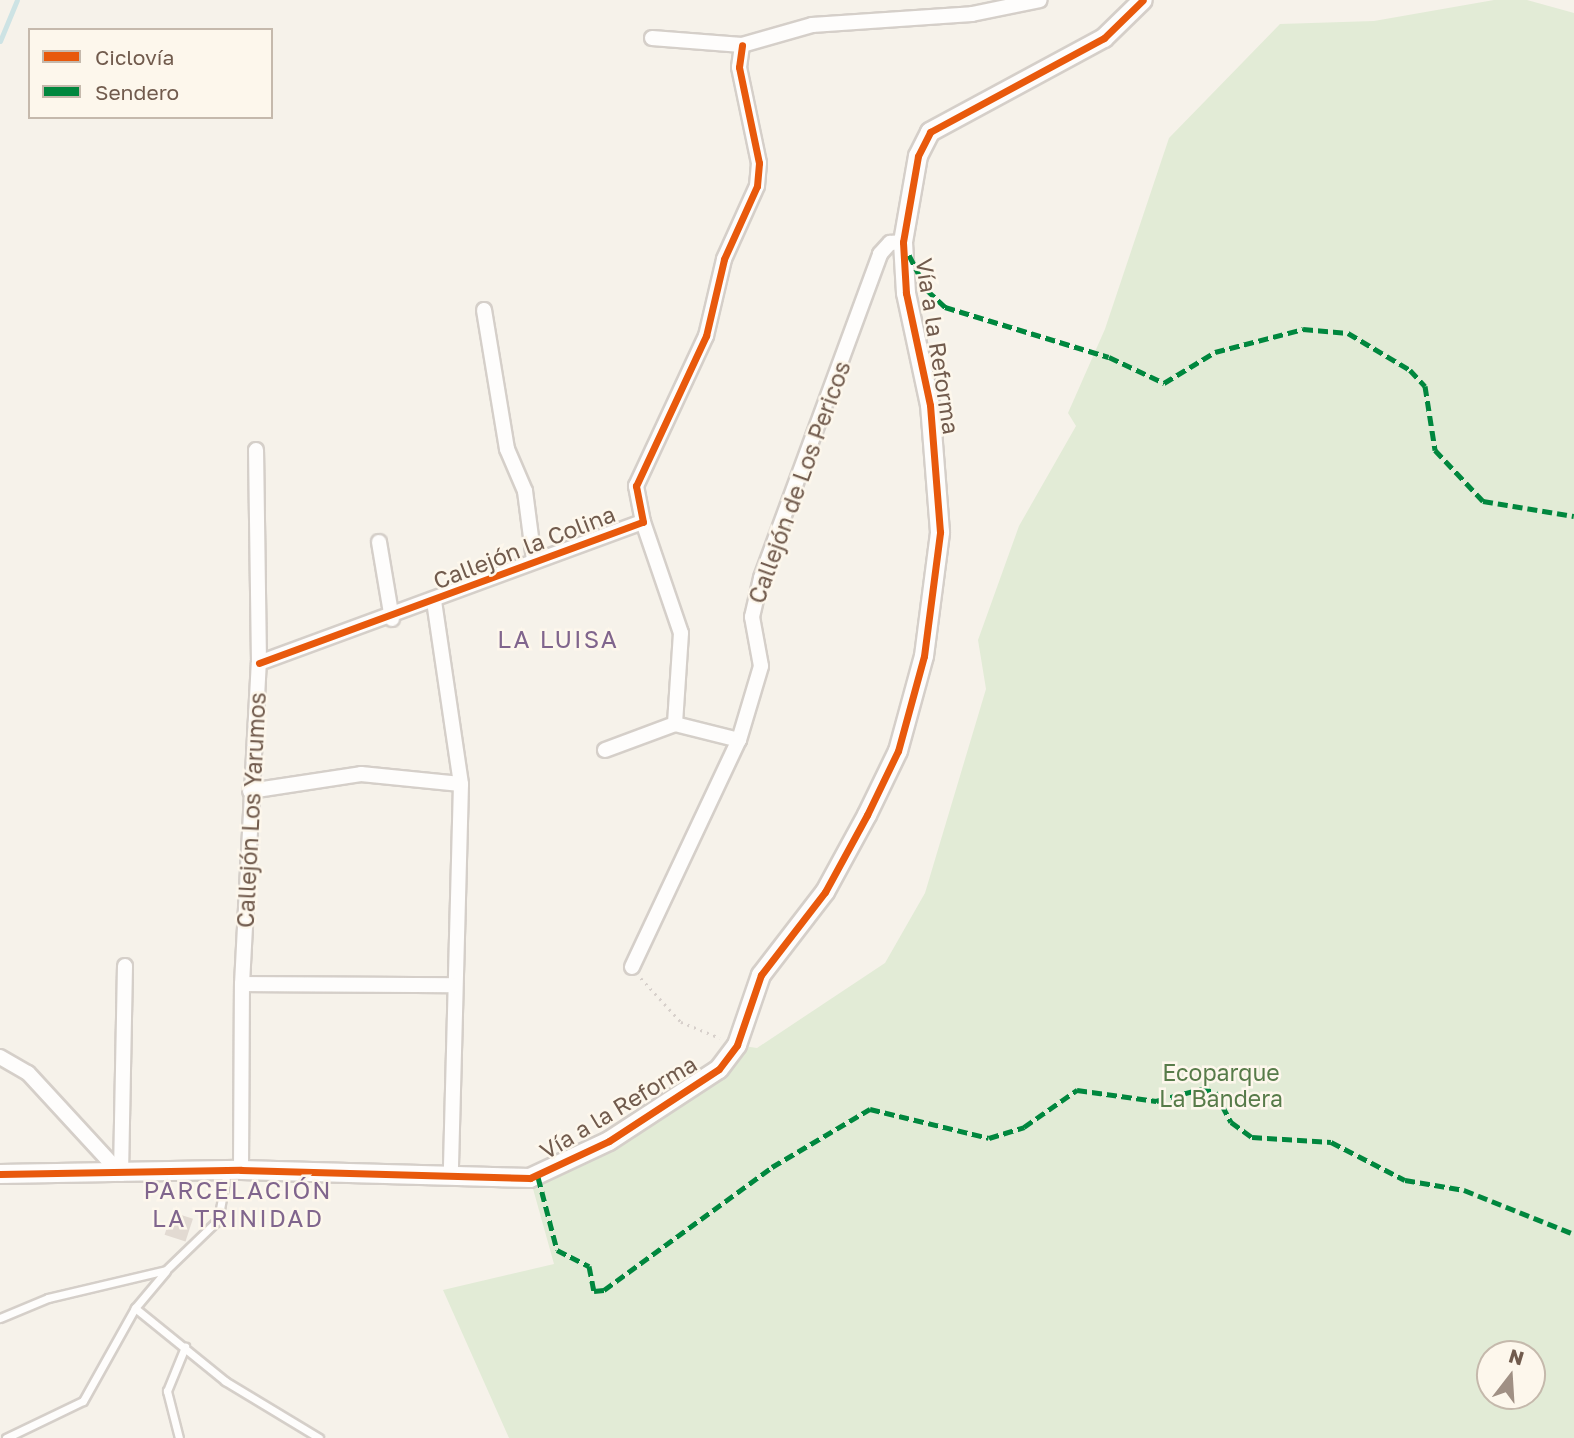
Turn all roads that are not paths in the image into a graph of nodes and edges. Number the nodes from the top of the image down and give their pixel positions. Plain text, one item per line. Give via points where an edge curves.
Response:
1 (1040, 0) edge
2 (1143, 0) edge
3 (652, 38) dead end
4 (742, 45) junction
5 (902, 242) junction
6 (484, 310) dead end
7 (256, 450) dead end
8 (643, 522) junction
9 (379, 542) dead end
10 (534, 560) junction
11 (435, 601) junction
12 (392, 619) junction
13 (259, 663) junction
14 (676, 724) junction
15 (739, 740) junction
16 (605, 750) dead end
17 (461, 784) junction
18 (250, 790) junction
19 (125, 966) dead end
20 (632, 967) road end
21 (242, 984) junction
22 (452, 985) junction
23 (0, 1057) edge
24 (234, 1170) junction
25 (0, 1174) edge
26 (121, 1174) junction
27 (452, 1177) junction
28 (166, 1270) junction
29 (135, 1308) junction
30 (0, 1318) edge
31 (185, 1347) junction
32 (6, 1438) edge
33 (179, 1438) edge
34 (319, 1438) edge

1 - 4 street via 972,14 812,25
2 - 5 street, Vía a la Reforma via 1104,38 930,132 918,156
3 - 4 street
4 - 8 street, Callejón la Colina via 739,67 759,163 757,186 724,259 706,336 636,486
5 - 15 street, Callejón de Los Pericos via 890,243 880,254 761,578 752,617 761,666
5 - 27 street, Vía a la Reforma via 937,468 940,532 924,656 898,751 825,892 761,975 737,1045 683,1097 538,1177
6 - 10 street via 507,449 526,491
7 - 13 street, Callejón Los Yarumos
8 - 10 street, Callejón la Colina
8 - 14 street via 681,632
9 - 12 street
10 - 11 street, Callejón la Colina
11 - 12 street, Callejón la Colina
11 - 17 street
12 - 13 street, Callejón la Colina
13 - 18 street, Callejón Los Yarumos
14 - 15 street
14 - 16 street
15 - 20 street, Callejón de Los Pericos
17 - 18 street via 361,774
17 - 22 street
18 - 21 street, Callejón Los Yarumos
19 - 26 street
21 - 22 street
21 - 24 street, Callejón Los Yarumos
22 - 27 street
23 - 26 street via 28,1073
24 - 26 street, Vía a la Reforma
24 - 27 street, Vía a la Reforma
24 - 28 lane via 218,1220
25 - 26 street, Vía a la Reforma
28 - 29 lane
28 - 30 lane via 48,1298
29 - 31 lane
29 - 32 lane via 83,1401
31 - 33 lane via 167,1391
31 - 34 lane via 225,1381

